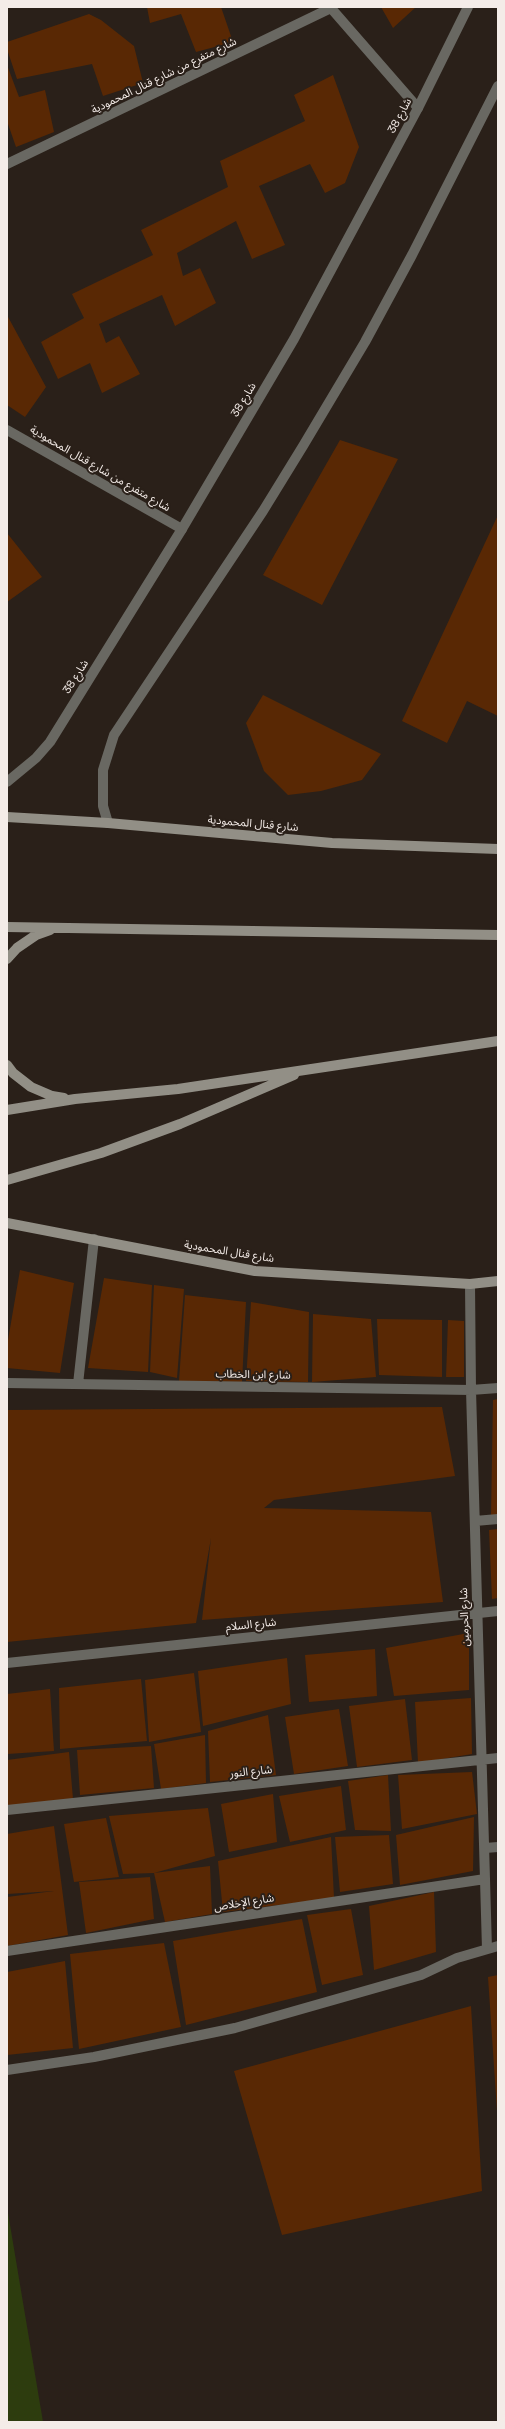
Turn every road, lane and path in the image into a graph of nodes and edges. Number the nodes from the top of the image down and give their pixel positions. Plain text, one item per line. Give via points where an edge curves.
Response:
1 (468, 7) edge
2 (330, 8) edge
3 (498, 86) edge
4 (418, 108) junction
5 (7, 164) edge
6 (7, 430) edge
7 (182, 529) junction
8 (7, 782) edge
9 (7, 817) edge
10 (108, 823) junction
11 (498, 849) edge
12 (7, 927) edge
13 (58, 928) junction
14 (498, 935) edge
15 (7, 959) edge
16 (498, 1041) edge
17 (7, 1065) edge
18 (308, 1068) junction
19 (75, 1099) junction
20 (7, 1110) edge
21 (7, 1180) edge
22 (7, 1223) edge
23 (94, 1239) junction
24 (498, 1281) edge
25 (470, 1284) junction
26 (7, 1383) edge
27 (78, 1384) junction
28 (498, 1388) edge
29 (471, 1390) junction
30 (498, 1520) edge
31 (475, 1521) junction
32 (498, 1611) edge
33 (477, 1613) junction
34 (7, 1663) edge
35 (498, 1758) edge
36 (482, 1759) junction
37 (7, 1810) edge
38 (498, 1847) edge
39 (484, 1848) junction
40 (485, 1879) junction
41 (498, 1946) edge
42 (488, 1949) junction
43 (7, 1951) edge
44 (7, 2070) edge

1 - 4 street, شارع 38
2 - 4 street
2 - 5 street, شارع متفرع من شارع قنال المحمودية
3 - 10 street via 365,342 263,511 114,735 102,770 104,806
4 - 7 street, شارع 38 via 294,339
6 - 7 street, شارع متفرع من شارع قنال المحمودية
7 - 8 street, شارع 38 via 50,742 36,758
9 - 10 main road, شارع قنال المحمودية
10 - 11 main road, شارع قنال المحمودية via 332,843
12 - 13 main road
13 - 14 main road
13 - 15 main road via 36,935 17,948
16 - 18 main road
17 - 19 main road via 12,1073 31,1087 52,1096
18 - 19 main road via 178,1089
18 - 21 main road via 173,1127 101,1153
19 - 20 main road
22 - 23 main road, شارع قنال المحمودية
23 - 25 main road, شارع قنال المحمودية via 255,1271
23 - 27 street
24 - 25 main road, شارع قنال المحمودية
25 - 29 street, شارع الحرمين
26 - 27 street, شارع ابن الخطاب
27 - 29 street, شارع ابن الخطاب
28 - 29 street, شارع ابن الخطاب
29 - 31 street, شارع الحرمين
30 - 31 street
31 - 33 street, شارع الحرمين
32 - 33 street, شارع السلام
33 - 34 street, شارع السلام
33 - 36 street, شارع الحرمين
35 - 36 street, شارع النور
36 - 37 street, شارع النور
36 - 39 street, شارع الحرمين
38 - 39 street
39 - 40 street, شارع الحرمين
40 - 42 street, شارع الحرمين
40 - 43 street, شارع الإخلاص
41 - 42 street
42 - 44 street via 457,1958 421,1975 235,2028 94,2057

